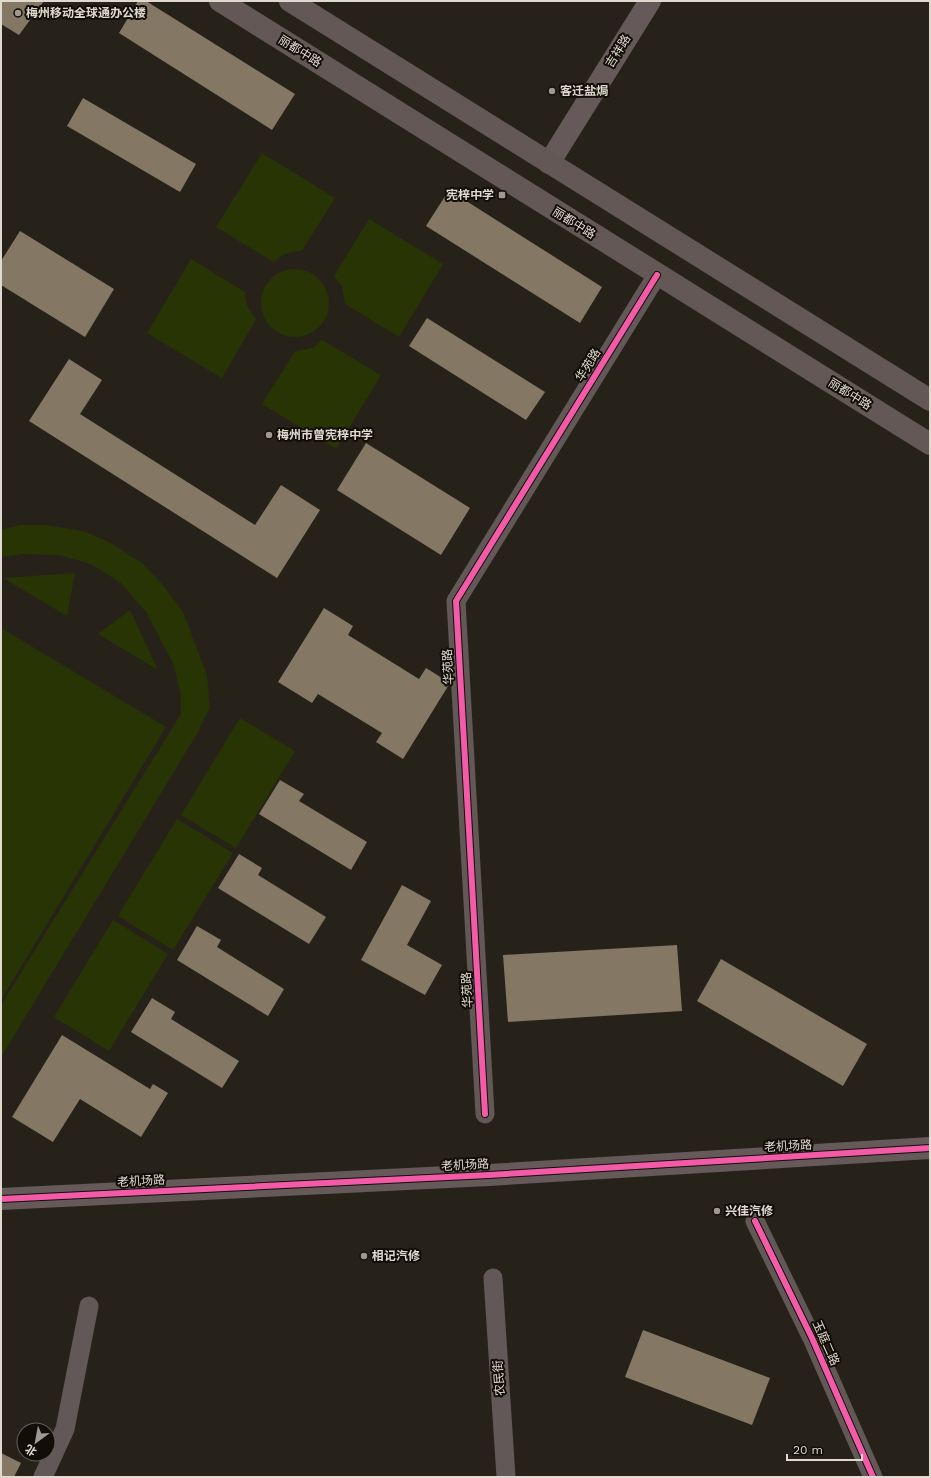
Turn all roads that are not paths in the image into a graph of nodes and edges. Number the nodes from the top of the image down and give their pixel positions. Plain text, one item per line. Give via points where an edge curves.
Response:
1 (220, 1) edge
2 (290, 1) edge
3 (650, 1) edge
4 (549, 163) junction
5 (657, 274) junction
6 (930, 400) edge
7 (930, 444) edge
8 (485, 1114) dead end
9 (930, 1148) edge
10 (1, 1199) edge
11 (755, 1221) dead end
12 (493, 1278) dead end
13 (90, 1306) dead end
14 (43, 1477) edge
15 (506, 1477) edge
16 (873, 1477) edge

1 - 5 main road, 丽都中路
2 - 4 main road
3 - 4 street, 吉祥路
4 - 6 main road
5 - 7 main road, 丽都中路
5 - 8 street, 华苑路 via 456,601
9 - 10 street, 老机场路 via 489,1175
11 - 16 street, 玉庭二路 via 812,1338
12 - 15 street, 农民街
13 - 14 street via 66,1429

